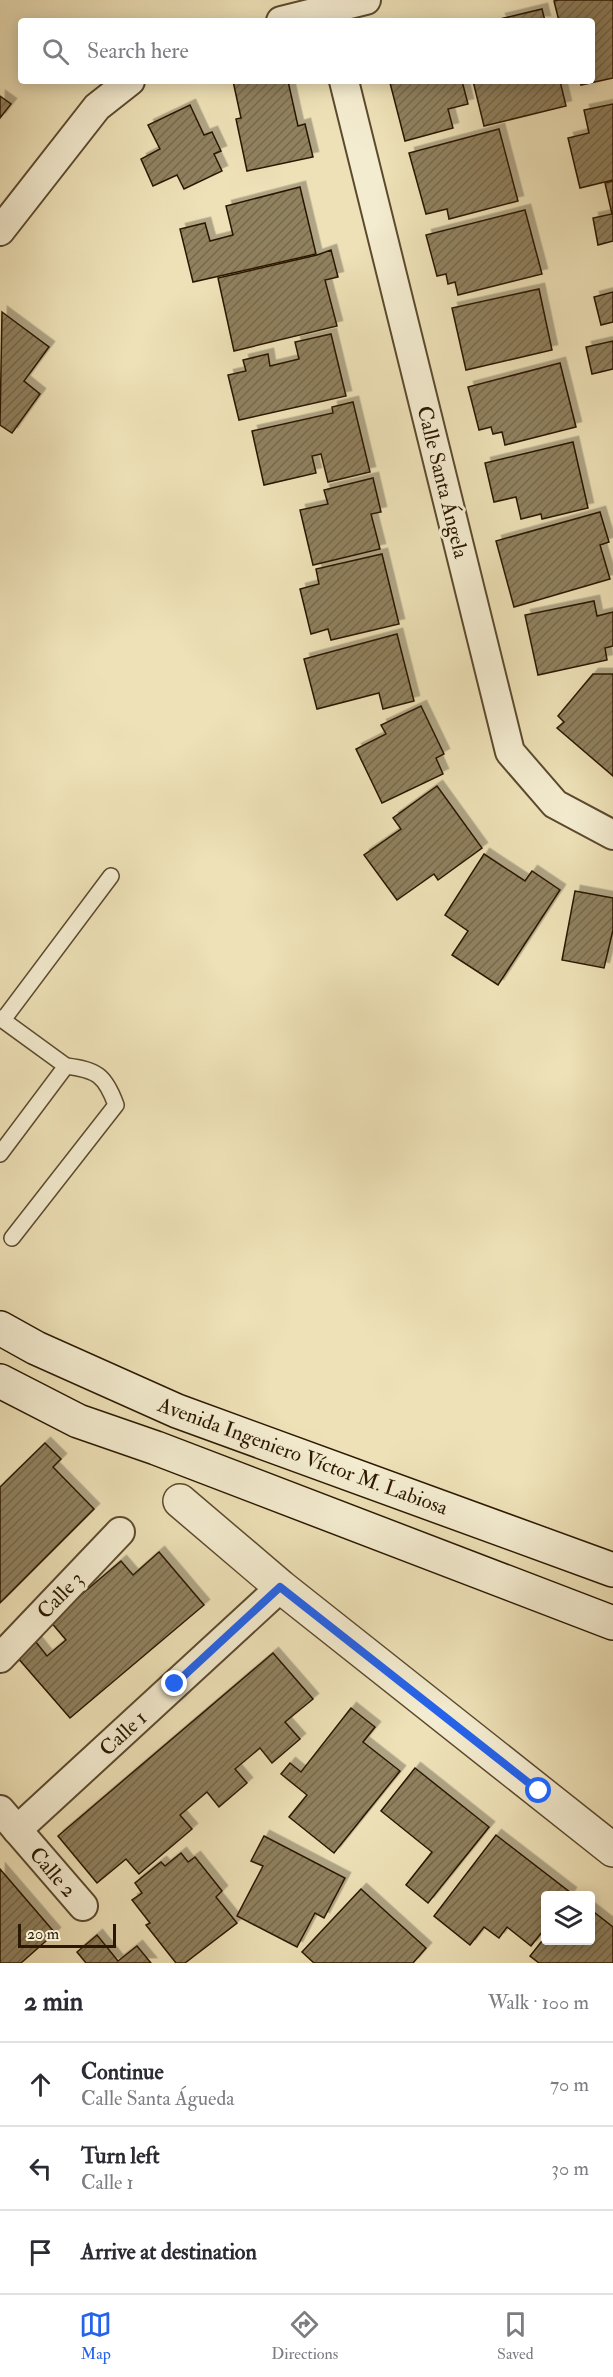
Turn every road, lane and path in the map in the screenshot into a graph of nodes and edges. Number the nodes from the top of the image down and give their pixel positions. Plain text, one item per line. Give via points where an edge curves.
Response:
1 (366, 0) edge
2 (327, 15) edge
3 (304, 18) edge
4 (126, 84) edge
5 (345, 84) edge
6 (0, 231) edge
7 (613, 835) edge
8 (111, 876) dead end
9 (1, 1019) edge
10 (66, 1066) junction
11 (0, 1154) edge
12 (12, 1238) dead end
13 (0, 1328) edge
14 (0, 1381) edge
15 (180, 1501) dead end
16 (120, 1532) dead end
17 (613, 1570) edge
18 (280, 1587) junction
19 (613, 1623) edge
20 (0, 1658) edge
21 (9, 1820) edge
22 (613, 1850) edge
23 (83, 1906) dead end

1 - 2 street
2 - 3 street
4 - 6 street via 97,107
5 - 7 street, Calle Santa Ángela via 510,752 555,804
8 - 9 lane
9 - 10 lane
10 - 11 lane
10 - 12 lane via 86,1069 108,1083 116,1105
13 - 17 main road, Avenida Ingeniero Víctor M. Labiosa via 177,1411
14 - 19 main road, Avenida Ingeniero Víctor M. Labiosa via 78,1421
15 - 18 main road
16 - 20 street, Calle 3
18 - 21 street, Calle 1
18 - 22 main road
21 - 23 street, Calle 2

